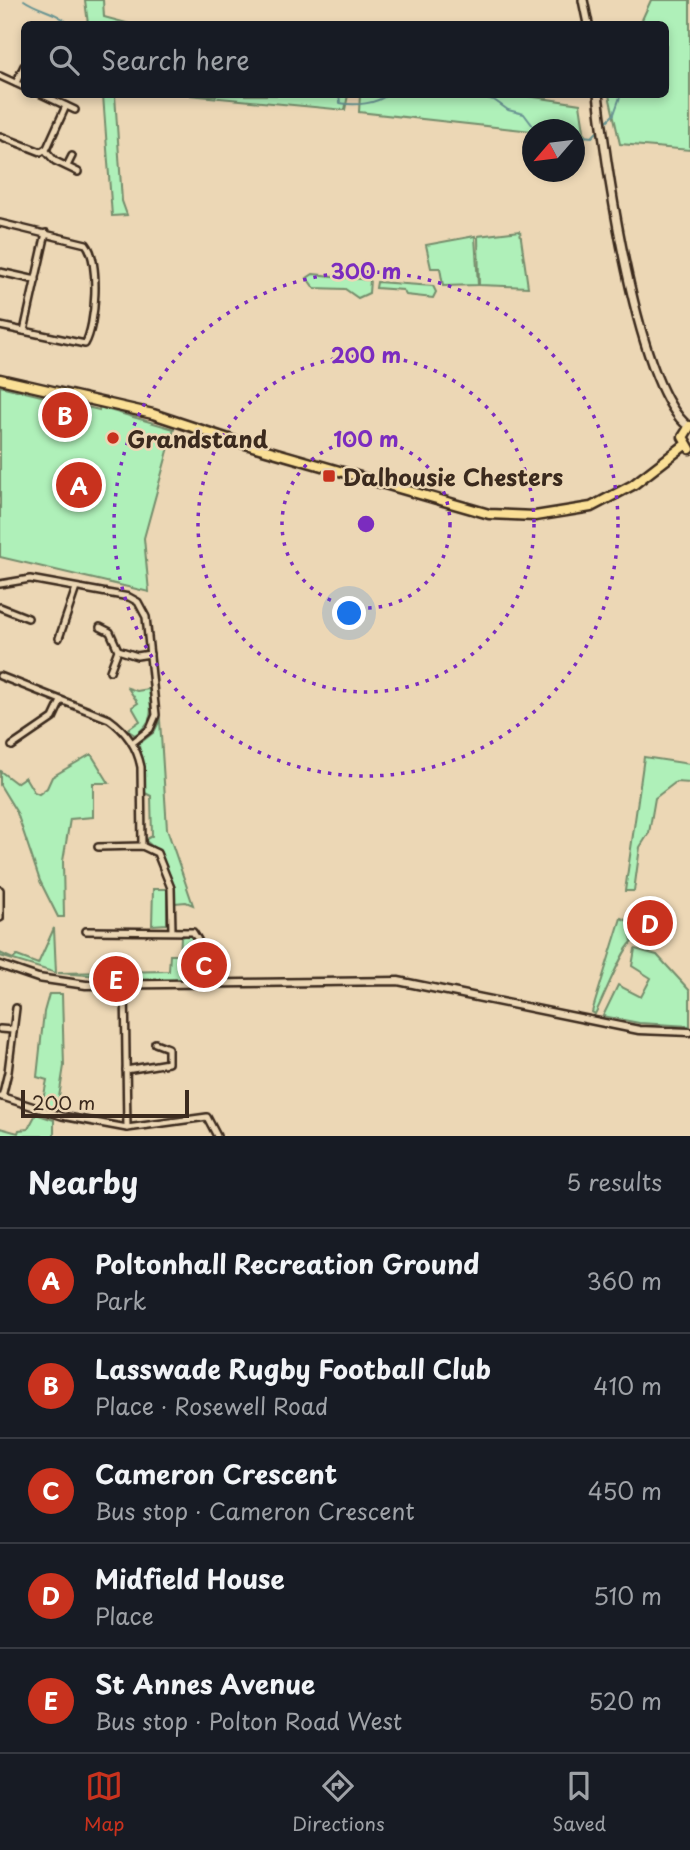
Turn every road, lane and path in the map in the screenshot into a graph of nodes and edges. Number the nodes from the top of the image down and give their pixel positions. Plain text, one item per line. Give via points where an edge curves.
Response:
1 (583, 0) edge
2 (587, 21) edge
3 (21, 72) edge
4 (0, 76) edge
5 (16, 83) junction
6 (21, 86) edge
7 (49, 98) edge
8 (598, 98) edge
9 (66, 106) junction
10 (75, 110) dead end
11 (0, 136) edge
12 (45, 150) junction
13 (72, 156) dead end
14 (67, 166) junction
15 (78, 172) dead end
16 (0, 223) edge
17 (46, 233) junction
18 (0, 272) edge
19 (36, 280) junction
20 (0, 326) edge
21 (24, 331) junction
22 (0, 379) edge
23 (689, 426) edge
24 (687, 447) edge
25 (0, 584) edge
26 (76, 588) junction
27 (0, 607) edge
28 (29, 618) dead end
29 (100, 627) dead end
30 (59, 638) dead end
31 (118, 650) junction
32 (150, 654) junction
33 (110, 671) dead end
34 (0, 676) edge
35 (61, 701) junction
36 (132, 743) junction
37 (12, 746) dead end
38 (142, 846) junction
39 (98, 847) dead end
40 (0, 890) edge
41 (0, 918) edge
42 (86, 930) dead end
43 (172, 931) junction
44 (0, 965) edge
45 (198, 983) junction
46 (125, 984) junction
47 (16, 1008) dead end
48 (0, 1029) edge
49 (13, 1030) junction
50 (690, 1032) edge
51 (155, 1043) dead end
52 (126, 1070) junction
53 (1, 1096) edge
54 (127, 1128) junction
55 (218, 1136) edge

1 - 2 main road
3 - 5 street
4 - 5 street
5 - 6 street
7 - 9 street
8 - 23 main road via 608,177 645,341 667,393
9 - 10 street
9 - 12 street
11 - 12 street via 37,152
12 - 14 street
13 - 14 street
14 - 15 street
16 - 17 street
17 - 19 street
17 - 21 street via 88,246 96,306 85,344
18 - 19 street
19 - 21 street
20 - 21 street
22 - 24 main road via 153,414 488,514 535,516 591,507
23 - 24 main road via 682,437
25 - 26 street via 30,579
26 - 30 street
26 - 32 street via 138,602 146,617
27 - 28 street
29 - 31 street via 110,632
31 - 32 street via 137,656
31 - 33 street
32 - 36 street via 155,720
34 - 35 street
35 - 36 street via 109,719
35 - 37 street via 53,718
36 - 38 street via 141,767
38 - 39 street
38 - 43 street via 157,853 168,878
40 - 41 street
42 - 43 street
43 - 45 street via 190,931 197,937
44 - 46 street via 58,982
45 - 46 street
45 - 50 street via 398,981 639,1030
46 - 52 street
47 - 49 street
48 - 49 street
49 - 53 street
51 - 52 street via 169,1048 168,1063
52 - 54 street
53 - 54 street via 62,1116
54 - 55 street via 207,1117

